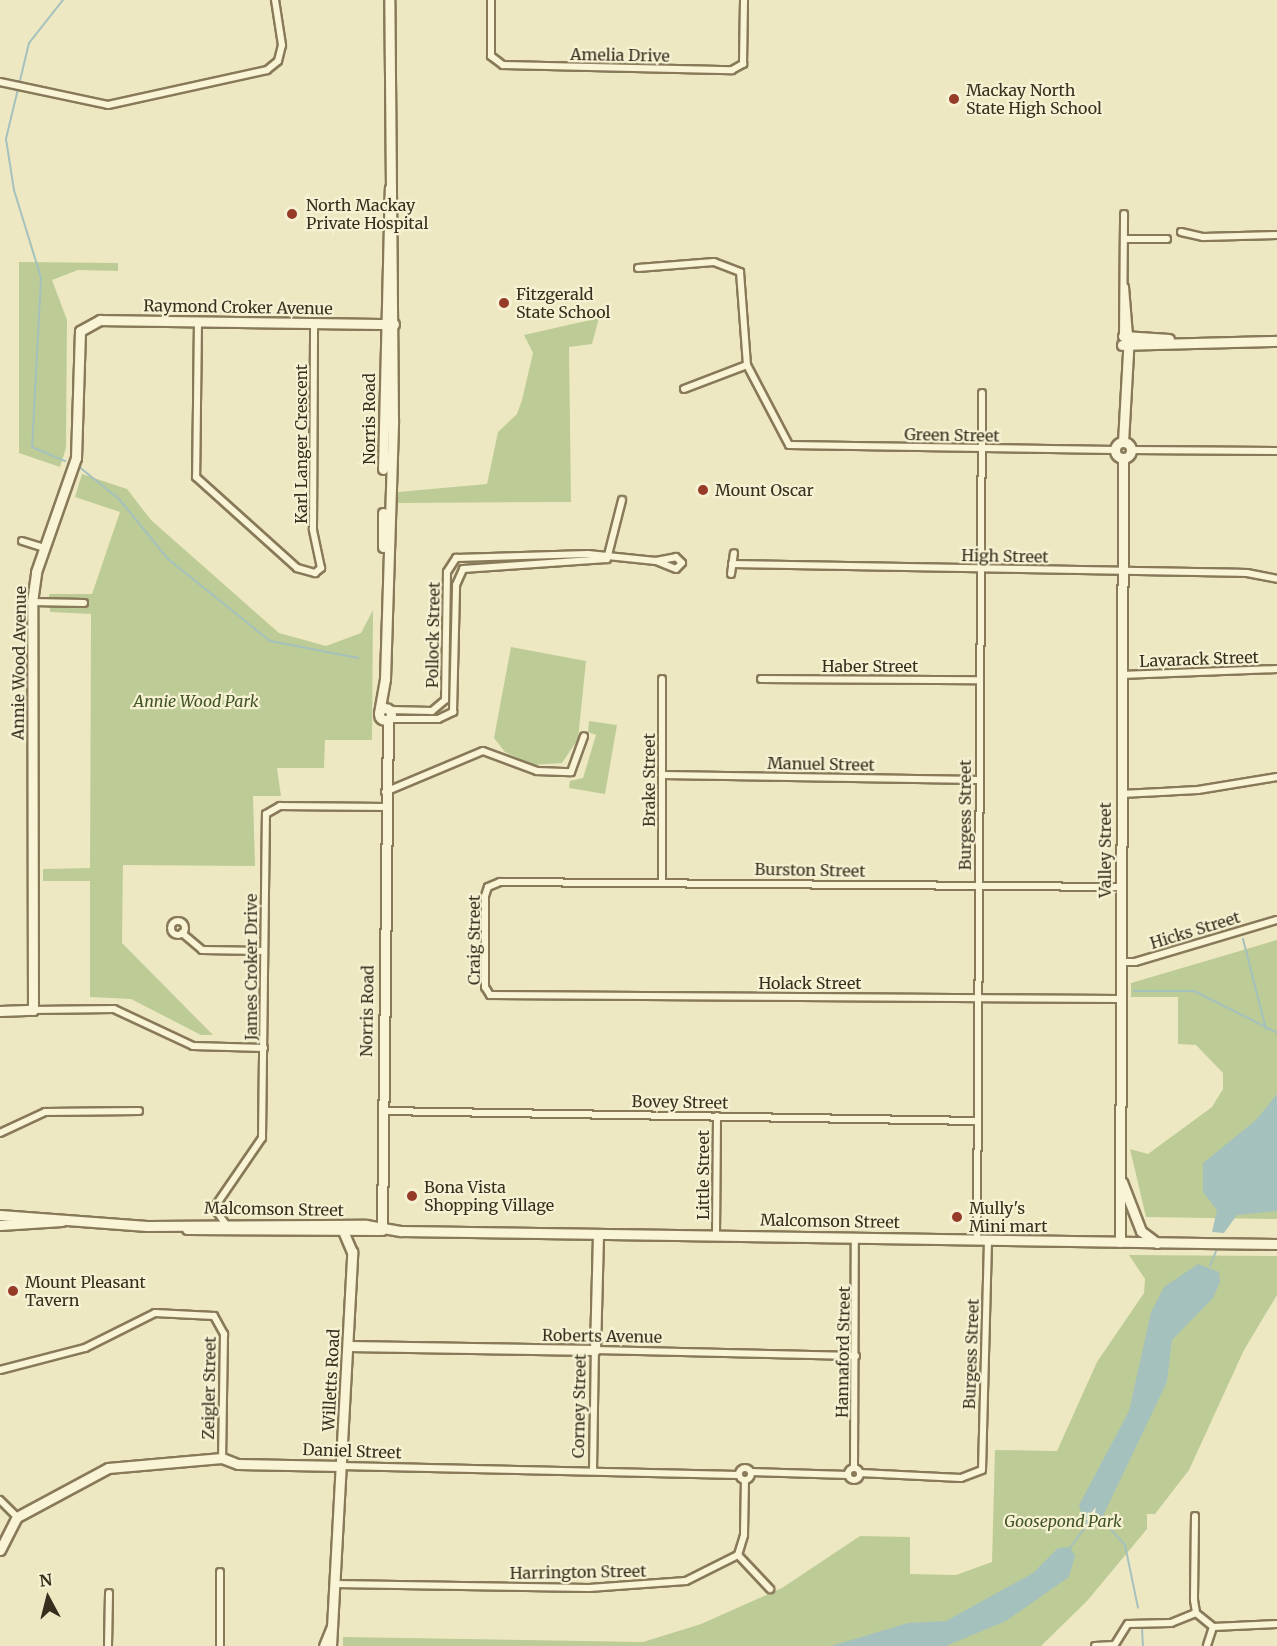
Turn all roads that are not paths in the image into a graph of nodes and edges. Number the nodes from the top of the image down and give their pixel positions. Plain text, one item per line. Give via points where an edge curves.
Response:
1 (275, 0) edge
2 (389, 0) edge
3 (491, 0) edge
4 (744, 0) edge
5 (2, 82) edge
6 (390, 188) junction
7 (1124, 214) dead end
8 (1181, 232) dead end
9 (1277, 235) edge
10 (1124, 239) junction
11 (1167, 239) dead end
12 (638, 268) dead end
13 (198, 322) junction
14 (314, 324) junction
15 (383, 324) junction
16 (394, 324) junction
17 (84, 325) joint
18 (1125, 340) junction
19 (1277, 341) edge
20 (747, 365) junction
21 (684, 388) dead end
22 (982, 393) dead end
23 (389, 410) junction
24 (1123, 442) junction
25 (981, 449) junction
26 (1115, 450) junction
27 (1131, 450) junction
28 (1277, 451) edge
29 (1123, 458) junction
30 (622, 500) dead end
31 (22, 540) dead end
32 (45, 548) junction
33 (734, 553) dead end
34 (493, 555) junction
35 (518, 555) junction
36 (542, 555) junction
37 (465, 556) junction
38 (607, 559) junction
39 (656, 561) dead end
40 (518, 564) junction
41 (541, 564) junction
42 (732, 564) junction
43 (493, 565) junction
44 (467, 567) junction
45 (981, 569) junction
46 (1122, 571) junction
47 (731, 574) dead end
48 (1277, 579) edge
49 (447, 584) junction
50 (456, 584) junction
51 (32, 602) junction
52 (84, 603) dead end
53 (447, 608) junction
54 (456, 608) junction
55 (446, 647) junction
56 (456, 647) junction
57 (1277, 669) edge
58 (1121, 675) junction
59 (662, 679) dead end
60 (760, 679) dead end
61 (980, 680) junction
62 (446, 684) junction
63 (456, 684) junction
64 (444, 703) junction
65 (454, 707) junction
66 (410, 711) junction
67 (386, 714) junction
68 (409, 718) junction
69 (584, 736) dead end
70 (663, 775) junction
71 (1277, 777) edge
72 (979, 780) junction
73 (385, 792) junction
74 (1121, 794) junction
75 (384, 807) junction
76 (500, 882) joint
77 (662, 882) junction
78 (978, 885) junction
79 (1120, 887) junction
80 (1277, 920) edge
81 (182, 933) dead end
82 (264, 951) junction
83 (1120, 962) junction
84 (501, 996) joint
85 (978, 996) junction
86 (1119, 999) junction
87 (33, 1010) junction
88 (0, 1011) edge
89 (264, 1048) junction
90 (138, 1111) dead end
91 (382, 1111) junction
92 (717, 1116) junction
93 (977, 1121) junction
94 (0, 1133) edge
95 (1119, 1174) junction
96 (0, 1215) edge
97 (62, 1221) junction
98 (225, 1223) junction
99 (0, 1225) edge
100 (166, 1226) junction
101 (382, 1230) junction
102 (344, 1233) junction
103 (598, 1234) junction
104 (716, 1234) junction
105 (855, 1237) junction
106 (977, 1238) junction
107 (988, 1239) junction
108 (1120, 1242) junction
109 (1157, 1243) junction
110 (1277, 1244) edge
111 (348, 1346) junction
112 (595, 1350) junction
113 (856, 1356) junction
114 (0, 1370) edge
115 (222, 1458) junction
116 (341, 1466) junction
117 (854, 1468) junction
118 (593, 1471) junction
119 (751, 1472) junction
120 (860, 1473) junction
121 (738, 1475) junction
122 (848, 1475) junction
123 (744, 1480) junction
124 (0, 1500) edge
125 (1195, 1516) dead end
126 (17, 1517) junction
127 (0, 1550) edge
128 (738, 1555) junction
129 (220, 1572) dead end
130 (335, 1584) junction
131 (771, 1589) dead end
132 (108, 1593) dead end
133 (1196, 1613) junction
134 (334, 1618) junction
135 (1277, 1624) edge
136 (1213, 1627) junction
137 (108, 1646) edge
138 (220, 1646) edge
139 (324, 1646) edge
140 (331, 1646) edge
141 (1095, 1646) edge
142 (1114, 1646) edge
143 (1207, 1646) edge

1 - 5 street via 282,45 278,61 267,70 108,105
2 - 6 street, Norris Road
3 - 4 street, Amelia Drive via 491,56 503,65 713,70 743,64
6 - 15 street, Norris Road
6 - 16 street, Norris Road
7 - 10 street
8 - 9 street via 1203,237
10 - 11 street
10 - 18 street
12 - 20 street via 714,262 740,272
13 - 14 street, Raymond Croker Avenue
13 - 14 street, Karl Langer Crescent via 196,477 297,568 315,573 321,568 321,557 313,529
13 - 17 street, Raymond Croker Avenue via 100,320
14 - 15 street, Raymond Croker Avenue
15 - 16 street, Raymond Croker Avenue
15 - 23 street, Norris Road
16 - 23 street, Norris Road
17 - 32 street, Annie Wood Avenue via 78,339 76,458
18 - 19 street
18 - 24 street
20 - 21 street
20 - 25 street, Green Street via 789,445
22 - 25 street, Burgess Street
23 - 67 street, Norris Road
24 - 26 street
24 - 27 street
25 - 26 street, Green Street
25 - 45 street, Burgess Street
26 - 29 street
27 - 28 street
27 - 29 street
29 - 46 street, Valley Street
30 - 38 street
31 - 32 street
32 - 51 street, Annie Wood Avenue
33 - 42 street
34 - 35 street
34 - 37 street
34 - 43 street
35 - 36 street
35 - 40 street
36 - 38 street
36 - 41 street
37 - 44 street
37 - 49 street, Pollock Street via 450,564
38 - 39 street
38 - 41 street
40 - 41 street
40 - 43 street
42 - 45 street, High Street
42 - 47 street
43 - 44 street
44 - 50 street, Pollock Street
45 - 46 street, High Street
45 - 61 street, Burgess Street
46 - 48 street, High Street via 1247,573
46 - 58 street, Valley Street
49 - 50 street
49 - 53 street, Pollock Street
50 - 54 street, Pollock Street
51 - 52 street
51 - 87 street, Annie Wood Avenue
53 - 54 street
53 - 55 street, Pollock Street
54 - 56 street, Pollock Street
55 - 56 street
55 - 62 street, Pollock Street
56 - 63 street, Pollock Street
57 - 58 street, Lavarack Street
58 - 74 street, Valley Street
59 - 70 street, Brake Street
60 - 61 street, Haber Street
61 - 72 street, Burgess Street
62 - 63 street
62 - 64 street, Pollock Street
63 - 65 street, Pollock Street
64 - 65 street
64 - 66 street, Pollock Street via 435,710
65 - 68 street, Pollock Street via 445,718
66 - 67 street, Pollock Street
66 - 68 street
67 - 68 street, Pollock Street
67 - 73 street, Norris Road
69 - 73 street via 571,772 533,770 483,751
70 - 72 street, Manuel Street
70 - 77 street, Brake Street
71 - 74 street via 1198,790
72 - 78 street, Burgess Street
73 - 75 street, Norris Road
74 - 79 street, Valley Street
75 - 82 street, James Croker Drive via 279,806 268,812
75 - 91 street, Norris Road
76 - 77 street, Burston Street
76 - 84 street, Craig Street via 488,887 485,896 485,987
77 - 78 street, Burston Street
78 - 79 street, Burston Street
78 - 85 street, Burgess Street
79 - 83 street, Valley Street
80 - 83 street, Hicks Street via 1136,962
81 - 82 street via 204,950
82 - 89 street, James Croker Drive
83 - 86 street, Valley Street
84 - 85 street, Holack Street
85 - 86 street, Holack Street
85 - 93 street, Burgess Street
86 - 95 street, Valley Street
87 - 88 street
87 - 89 street via 114,1009 193,1046
89 - 98 street, James Croker Drive via 262,1138 214,1208
90 - 94 street via 45,1112
91 - 92 street, Bovey Street
91 - 101 street, Norris Road
92 - 93 street, Bovey Street
92 - 104 street, Little Street
93 - 106 street, Burgess Street
95 - 108 street, Valley Street
95 - 109 street via 1141,1231
96 - 97 street, Malcomson Street
97 - 99 street, Malcomson Street
97 - 100 street, Malcomson Street
98 - 100 street, Malcomson Street
98 - 101 street, Malcomson Street via 366,1225
100 - 102 street, Malcomson Street
101 - 102 street, Malcomson Street
101 - 103 street, Malcomson Street
102 - 111 street, Willetts Road via 352,1251
103 - 104 street, Malcomson Street
103 - 112 street, Corney Street
104 - 105 street, Malcomson Street
105 - 106 street, Malcomson Street
105 - 113 street, Hannaford Street
106 - 107 street, Malcomson Street
107 - 108 street, Malcomson Street
107 - 120 street, Burgess Street via 982,1470 961,1478
108 - 109 street, Malcomson Street
109 - 110 street, Malcomson Street
111 - 112 street, Roberts Avenue
111 - 116 street, Willetts Road
112 - 113 street, Roberts Avenue
112 - 118 street, Corney Street
113 - 117 street, Hannaford Street
114 - 115 street, Zeigler Street via 84,1348 155,1314 197,1313 219,1320 224,1334
115 - 116 street, Daniel Street via 238,1464
115 - 126 street, Daniel Street via 108,1468
116 - 118 street, Daniel Street
116 - 130 street, Willetts Road
117 - 120 street
117 - 122 street
118 - 121 street, Daniel Street
119 - 121 street, Daniel Street via 743,1468
119 - 122 street
119 - 123 street
120 - 122 street via 855,1480
121 - 123 street
123 - 128 street via 744,1535
124 - 126 street
125 - 133 street
126 - 127 street
128 - 130 street, Harrington Street via 686,1581 638,1586
128 - 131 street
129 - 138 street
130 - 134 street, Willetts Road
132 - 137 street
133 - 136 street
133 - 142 street via 1171,1623 1128,1624
134 - 139 street, Willetts Road
134 - 140 street, Willetts Road
135 - 136 street
136 - 143 street
141 - 142 street

